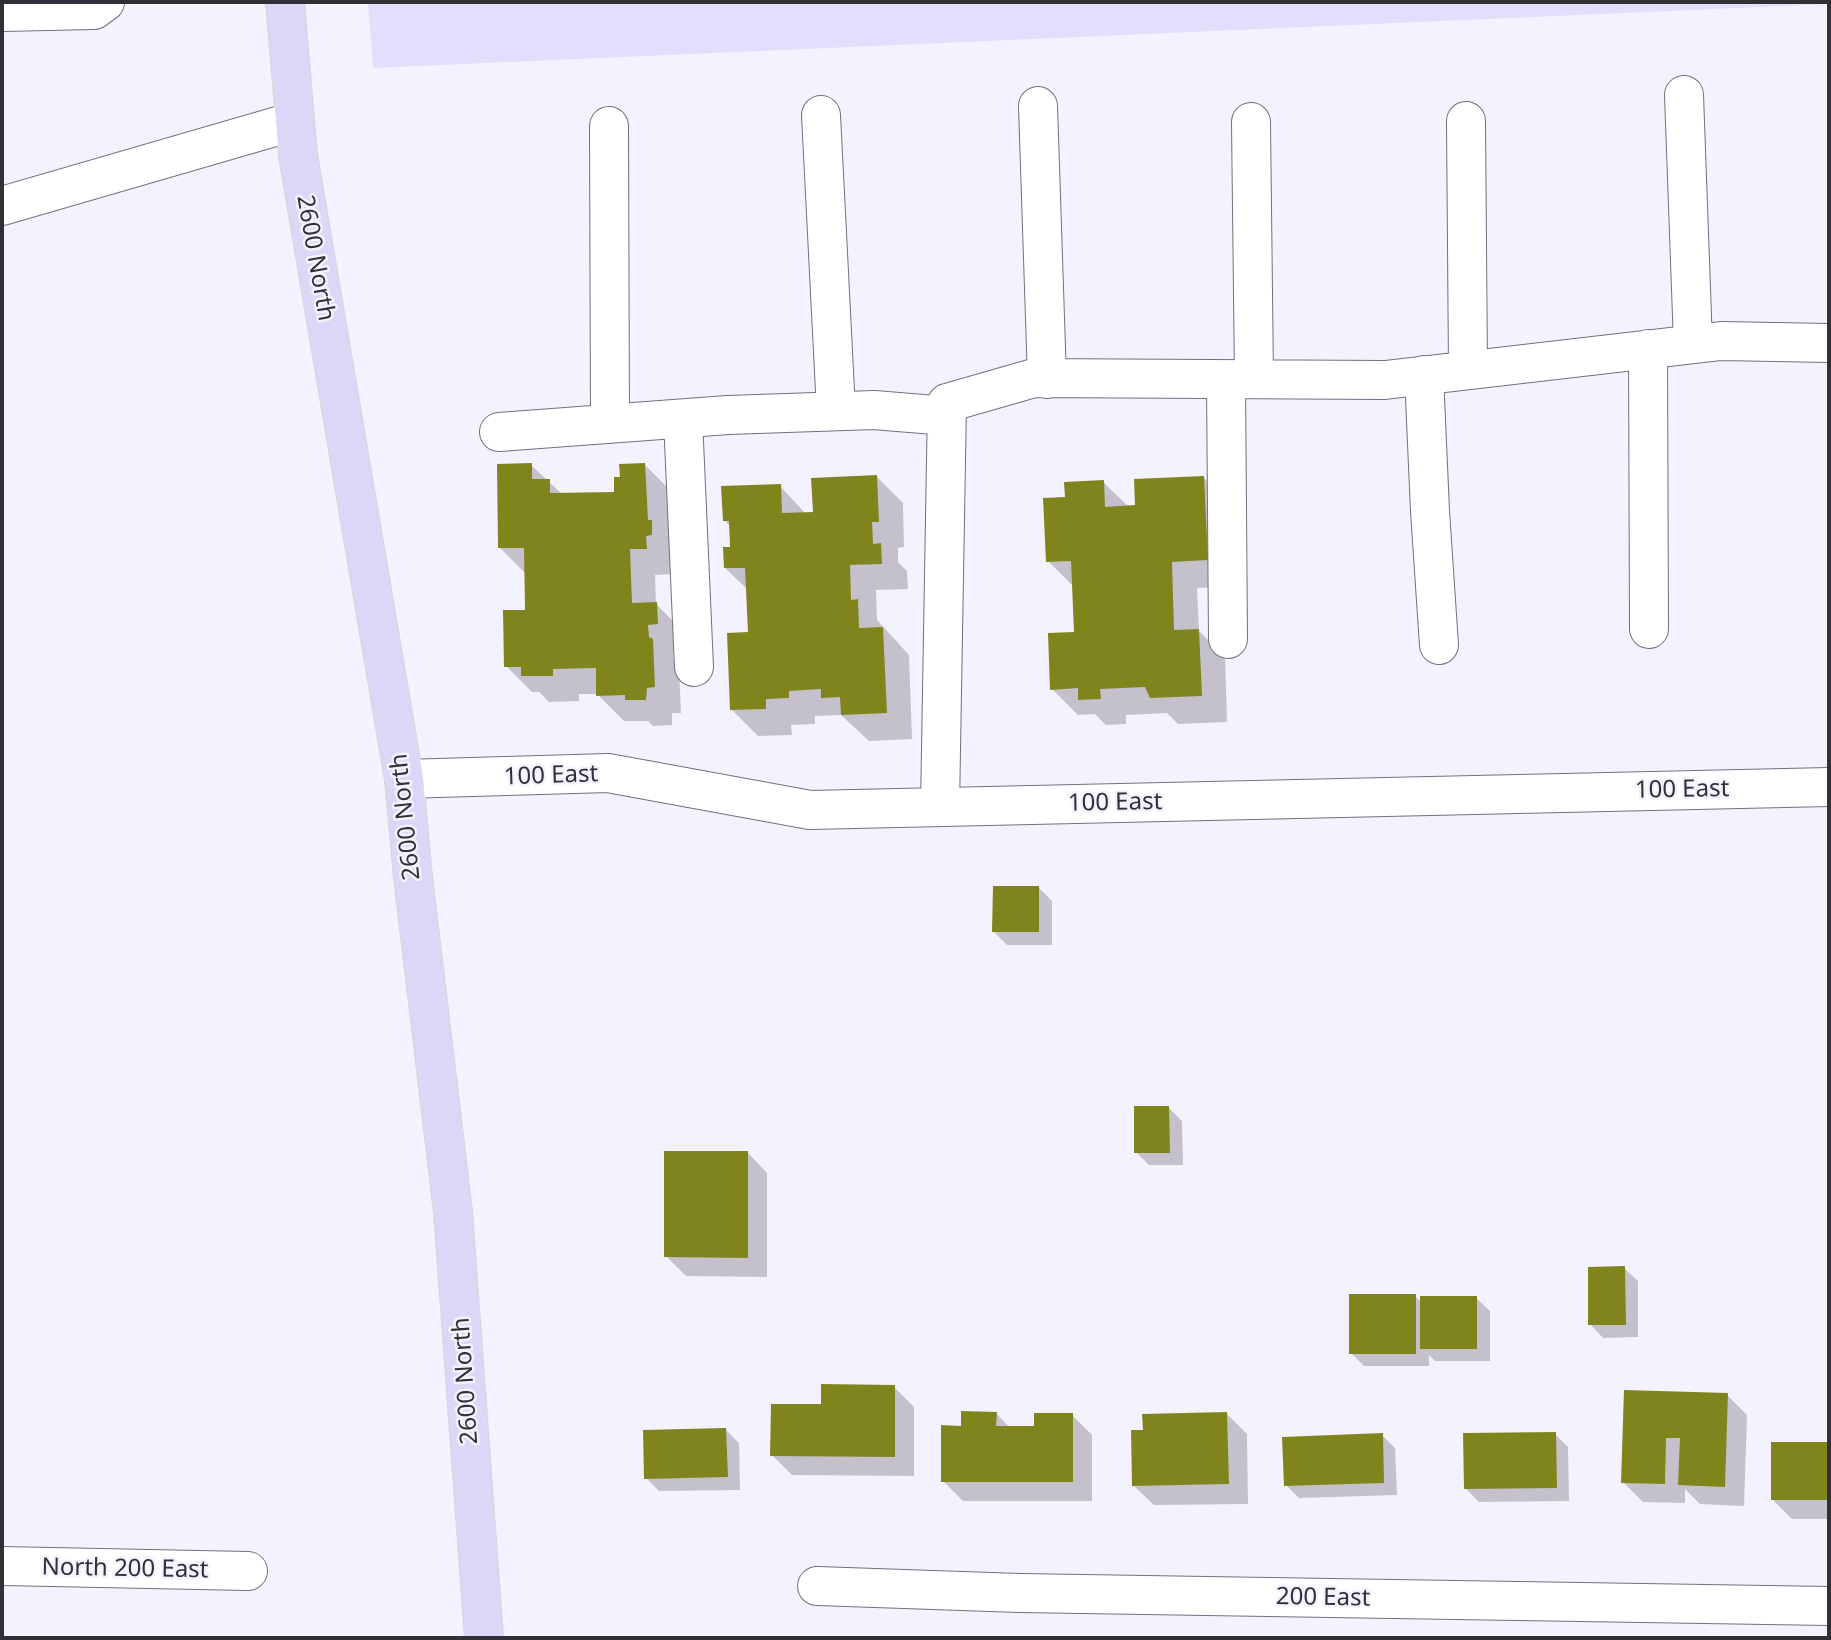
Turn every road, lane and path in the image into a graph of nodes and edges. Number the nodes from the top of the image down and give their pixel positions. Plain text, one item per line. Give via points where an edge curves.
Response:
1 (105, 2) edge
2 (285, 2) edge
3 (2, 12) edge
4 (1684, 95) dead end
5 (1038, 106) dead end
6 (821, 115) dead end
7 (295, 121) junction
8 (1466, 121) dead end
9 (1251, 122) dead end
10 (610, 126) dead end
11 (2, 206) edge
12 (1829, 342) edge
13 (1693, 344) junction
14 (1648, 349) junction
15 (1468, 370) junction
16 (1424, 375) junction
17 (1047, 379) junction
18 (1240, 379) junction
19 (836, 411) junction
20 (947, 416) junction
21 (683, 419) junction
22 (610, 424) junction
23 (499, 432) dead end
24 (1649, 629) dead end
25 (1228, 639) dead end
26 (1439, 645) dead end
27 (694, 667) dead end
28 (404, 779) junction
29 (1829, 787) edge
30 (940, 807) junction
31 (2, 1566) edge
32 (248, 1571) dead end
33 (817, 1586) dead end
34 (1829, 1606) edge
35 (484, 1638) edge

1 - 3 street via 94,10
2 - 7 main road, 2600 North
4 - 13 street
5 - 17 street
6 - 19 street
7 - 11 street
7 - 28 main road, 2600 North
8 - 15 street
9 - 18 street
10 - 22 street
12 - 13 street
13 - 14 street
14 - 15 street
14 - 24 street
15 - 16 street
16 - 18 street via 1385,380
16 - 26 street
17 - 18 street
17 - 20 street via 1034,378 947,403
18 - 25 street
19 - 20 street
19 - 21 street
20 - 30 street
21 - 22 street
21 - 27 street
22 - 23 street
28 - 30 street, 100 East via 608,774 810,810
28 - 35 main road, 2600 North via 453,1212
29 - 30 street, 100 East
31 - 32 street, North 200 East
33 - 34 street, 200 East

